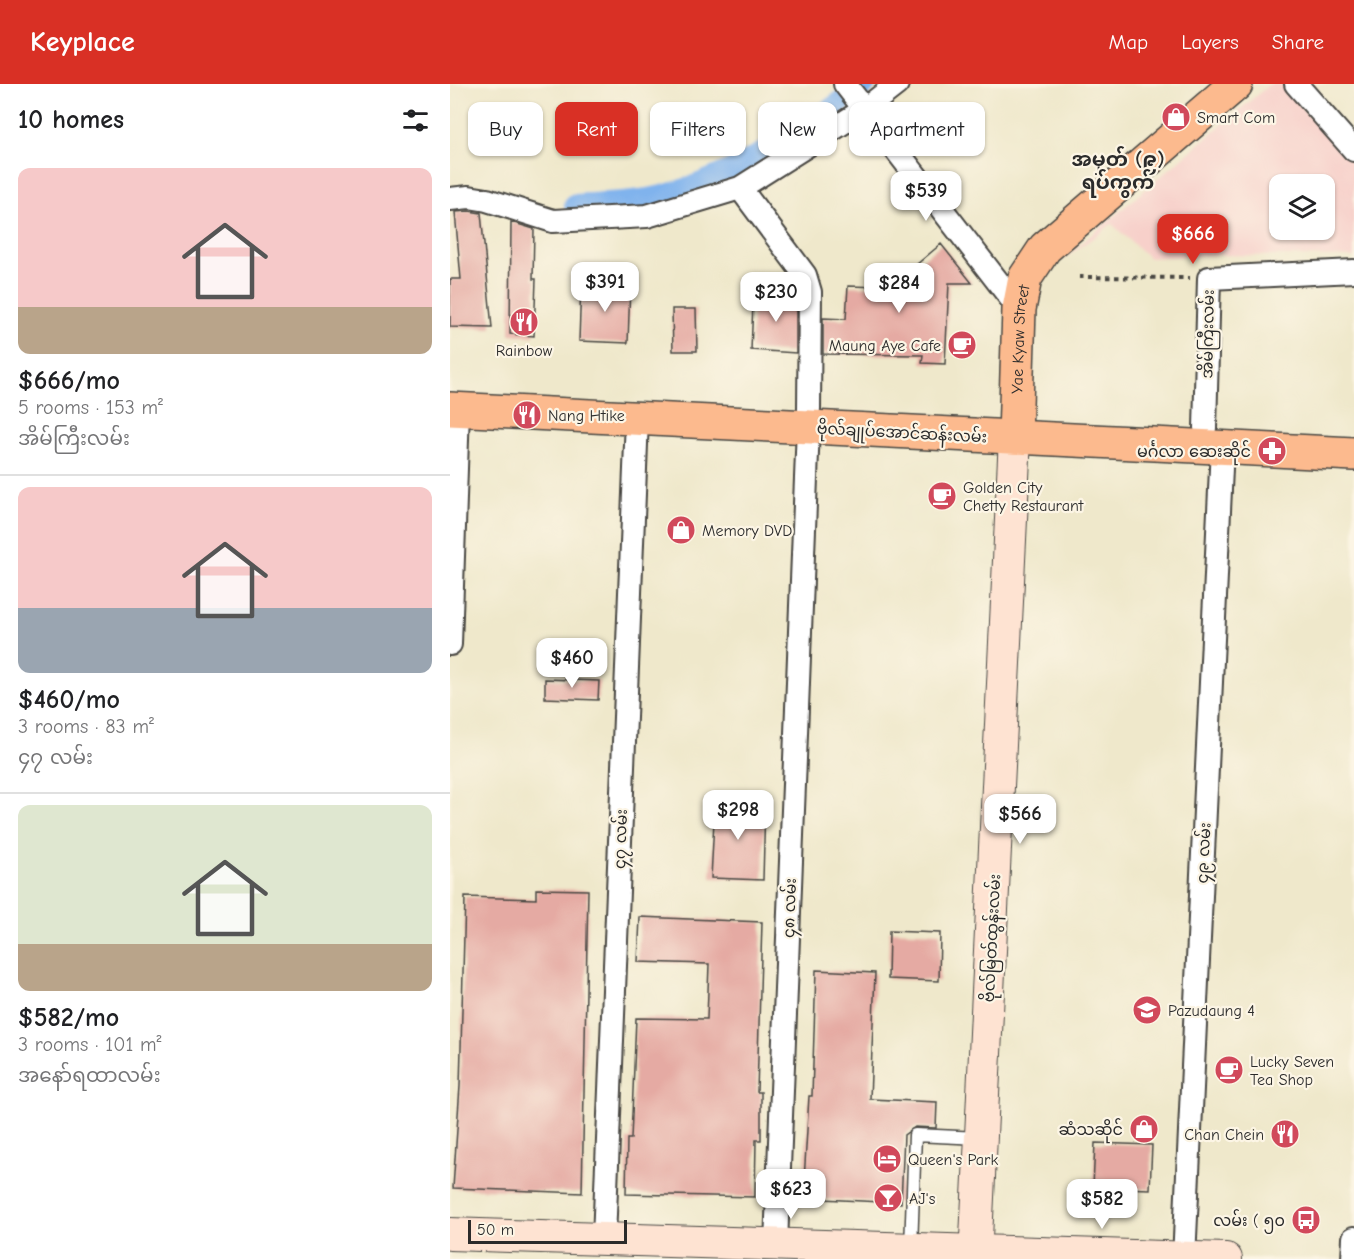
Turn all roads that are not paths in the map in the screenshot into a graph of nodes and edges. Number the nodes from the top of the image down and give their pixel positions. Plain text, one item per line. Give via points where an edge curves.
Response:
1 (844, 84) edge
2 (897, 84) edge
3 (1236, 84) edge
4 (1296, 84) edge
5 (859, 102) edge
6 (875, 102) edge
7 (849, 120) edge
8 (1354, 150) edge
9 (901, 156) edge
10 (740, 188) junction
11 (450, 199) edge
12 (1354, 271) edge
13 (1019, 309) junction
14 (453, 403) edge
15 (637, 418) junction
16 (809, 418) junction
17 (1016, 428) junction
18 (1354, 435) edge
19 (1214, 438) junction
20 (1354, 454) edge
21 (450, 644) edge
22 (981, 1138) junction
23 (450, 1234) edge
24 (1354, 1238) edge
25 (604, 1244) junction
26 (776, 1244) junction
27 (911, 1249) junction
28 (815, 1252) edge
29 (975, 1255) edge
30 (1184, 1258) edge
31 (1226, 1259) edge
32 (1353, 1259) edge

1 - 5 street
2 - 6 street
3 - 13 main road, Yae Kyaw Street via 1045,248 1025,278
4 - 8 street
7 - 10 street
9 - 13 street
10 - 11 street via 647,216 553,221 487,200
10 - 16 street, ၄၈ လမ်း via 805,274 810,292
12 - 19 street, အိမ်ကြီးလမ်း via 1209,278
13 - 17 main road, Yae Kyaw Street
14 - 15 main road, ဗိုလ်ချုပ်အောင်ဆန်းလမ်း
14 - 16 main road, ဗိုလ်ချုပ်အောင်ဆန်းလမ်း
14 - 21 street
15 - 16 main road, ဗိုလ်ချုပ်အောင်ဆန်းလမ်း
15 - 25 street, ၄၇ လမ်း
16 - 17 main road, ဗိုလ်ချုပ်အောင်ဆန်းလမ်း
16 - 26 street, ၄၈ လမ်း
17 - 19 main road, ဗိုလ်ချုပ်အောင်ဆန်းလမ်း
17 - 22 main road, ဗိုလ်မြတ်ထွန်းလမ်း
18 - 19 main road, ဗိုလ်ချုပ်အောင်ဆန်းလမ်း
19 - 20 main road, ဗိုလ်ချုပ်အောင်ဆန်းလမ်း
19 - 30 street, ၄၉ လမ်း
22 - 27 lane via 915,1135
22 - 29 main road, ဗိုလ်မြတ်ထွန်းလမ်း
23 - 25 main road
24 - 32 street
25 - 26 main road
26 - 28 main road
27 - 28 main road
27 - 29 main road
29 - 30 main road
30 - 31 main road

